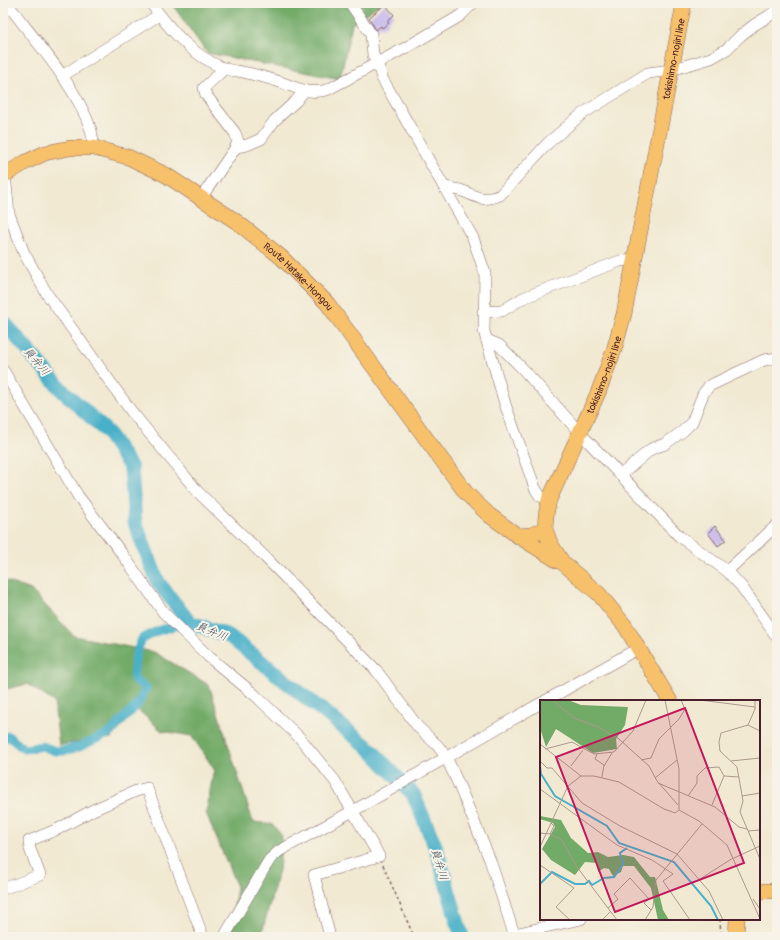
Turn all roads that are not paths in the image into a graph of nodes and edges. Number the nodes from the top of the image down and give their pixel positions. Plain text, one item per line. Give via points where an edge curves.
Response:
1 (7, 3) edge
2 (151, 3) edge
3 (350, 3) edge
4 (473, 3) edge
5 (684, 3) edge
6 (777, 10) edge
7 (159, 15) junction
8 (377, 62) junction
9 (224, 68) junction
10 (671, 70) junction
11 (62, 76) junction
12 (304, 91) junction
13 (236, 147) junction
14 (94, 148) junction
15 (4, 174) edge
16 (444, 187) junction
17 (201, 198) junction
18 (635, 258) junction
19 (483, 312) junction
20 (486, 340) junction
21 (777, 358) edge
22 (3, 370) edge
23 (580, 433) junction
24 (621, 475) junction
25 (549, 500) junction
26 (777, 525) edge
27 (545, 529) junction
28 (518, 536) junction
29 (562, 563) junction
30 (728, 571) junction
31 (777, 637) edge
32 (638, 649) junction
33 (547, 700) edge
34 (669, 700) edge
35 (540, 704) edge
36 (442, 760) junction
37 (357, 809) junction
38 (3, 889) edge
39 (777, 890) edge
40 (760, 891) edge
41 (577, 920) edge
42 (737, 920) edge
43 (514, 935) edge
44 (203, 937) edge
45 (224, 937) edge
46 (330, 937) edge
47 (736, 937) edge

1 - 11 street
2 - 7 street
3 - 8 street via 371,34 373,55
4 - 8 street via 460,16
5 - 10 main road, tokishimo-nojiri line
6 - 10 street via 754,25 727,49 711,58
7 - 9 street via 180,39 205,59
7 - 11 street
8 - 12 street via 327,90
8 - 16 street via 382,78
9 - 12 street via 279,81
9 - 13 street via 204,88 235,132 238,141
10 - 16 street via 648,73 582,114 548,143 500,195 491,199 481,199
10 - 18 main road, tokishimo-nojiri line
11 - 14 street via 78,101 91,131
12 - 13 street via 275,120 261,139
13 - 17 street
14 - 15 main road, Route Hatake-Hongou via 70,148 45,153
14 - 17 main road, Route Hatake-Hongou via 128,157 166,175
15 - 36 street via 9,214 24,253 47,294 131,411 198,492 376,670 418,726 438,746
16 - 19 street via 473,238 485,273
17 - 28 main road, Route Hatake-Hongou via 237,222 281,257 327,303 466,493 489,515
18 - 19 street via 620,261 522,298 502,311
18 - 23 main road, tokishimo-nojiri line via 614,350
19 - 20 street
20 - 23 street via 499,345
20 - 25 street via 505,404 535,488 540,496
21 - 24 street via 764,360 709,386 703,394 692,422 665,444 651,449
22 - 37 street via 78,496 164,613 300,738
23 - 24 street
23 - 25 main road, tokishimo-nojiri line
24 - 30 street via 679,536
25 - 27 main road, tokishimo-nojiri line
26 - 30 street
27 - 28 main road via 531,535
27 - 29 main road, tokishimo-nojiri line
28 - 29 main road, Route Hatake-Hongou
29 - 32 main road, tokishimo-nojiri line via 599,594 625,626
30 - 31 street
32 - 33 street
32 - 34 main road, tokishimo-nojiri line
35 - 36 street
36 - 37 street
36 - 43 street via 458,782 490,860
37 - 45 street via 279,851 270,859
37 - 46 street via 379,856 314,874
38 - 44 street via 40,875 29,841 93,810 147,788
39 - 40 main road
41 - 43 street
42 - 47 main road

